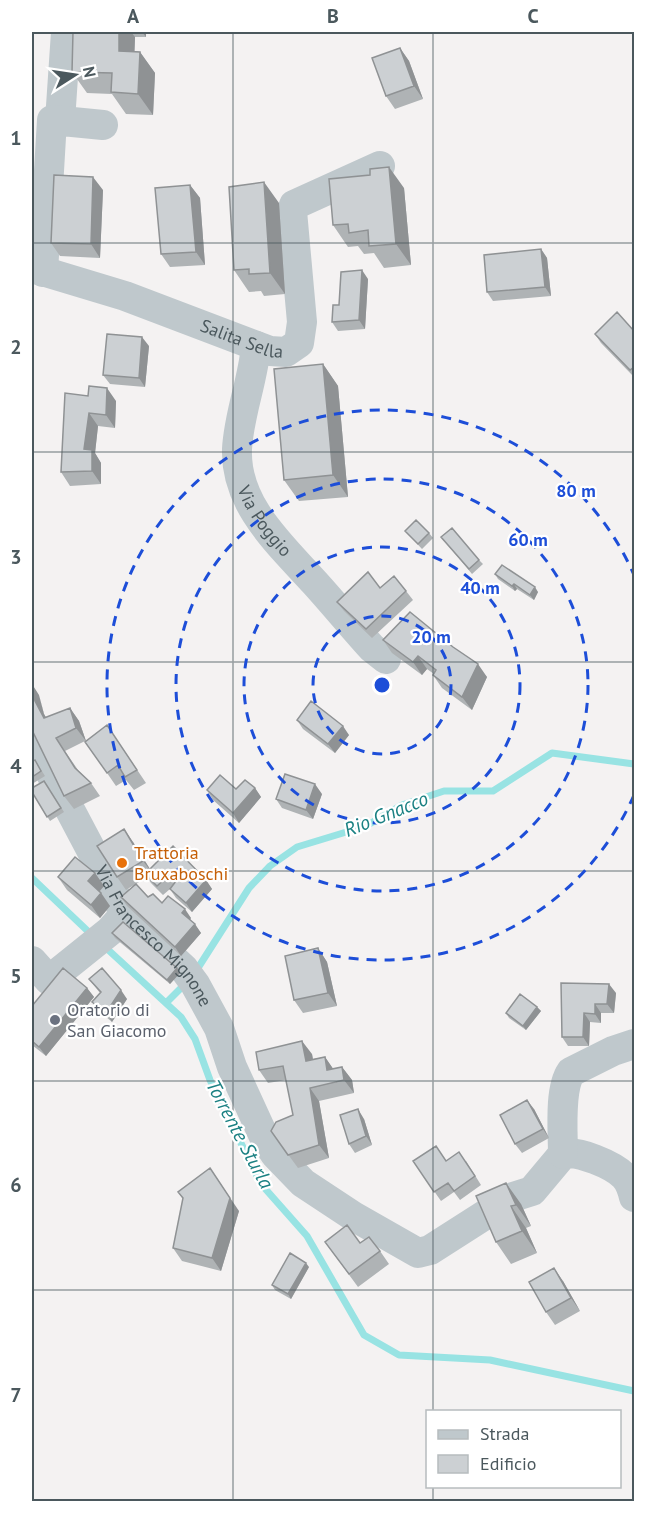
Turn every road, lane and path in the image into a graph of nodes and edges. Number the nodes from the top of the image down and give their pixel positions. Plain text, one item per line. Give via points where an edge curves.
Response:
1 (66, 32) edge
2 (60, 120) junction
3 (103, 125) dead end
4 (380, 166) edge
5 (37, 270) edge
6 (256, 346) junction
7 (386, 659) edge
8 (32, 738) edge
9 (117, 923) junction
10 (37, 983) edge
11 (634, 1044) edge
12 (563, 1154) junction
13 (634, 1197) edge

1 - 2 street
2 - 3 street
2 - 5 street via 52,120
4 - 6 street, Salita Sella via 294,205 300,337 293,349 280,353
5 - 6 street, Salita Sella via 125,296
6 - 7 street, Via Poggio via 237,449 244,491 258,518 289,556
8 - 9 street, Via Francesco Mignone
9 - 10 street via 83,954
9 - 12 street, Via Francesco Mignone via 189,976 219,1028 262,1142 303,1183 418,1253 430,1250 513,1197 532,1191
11 - 12 street via 613,1051 567,1078
12 - 13 street via 580,1153 621,1173

